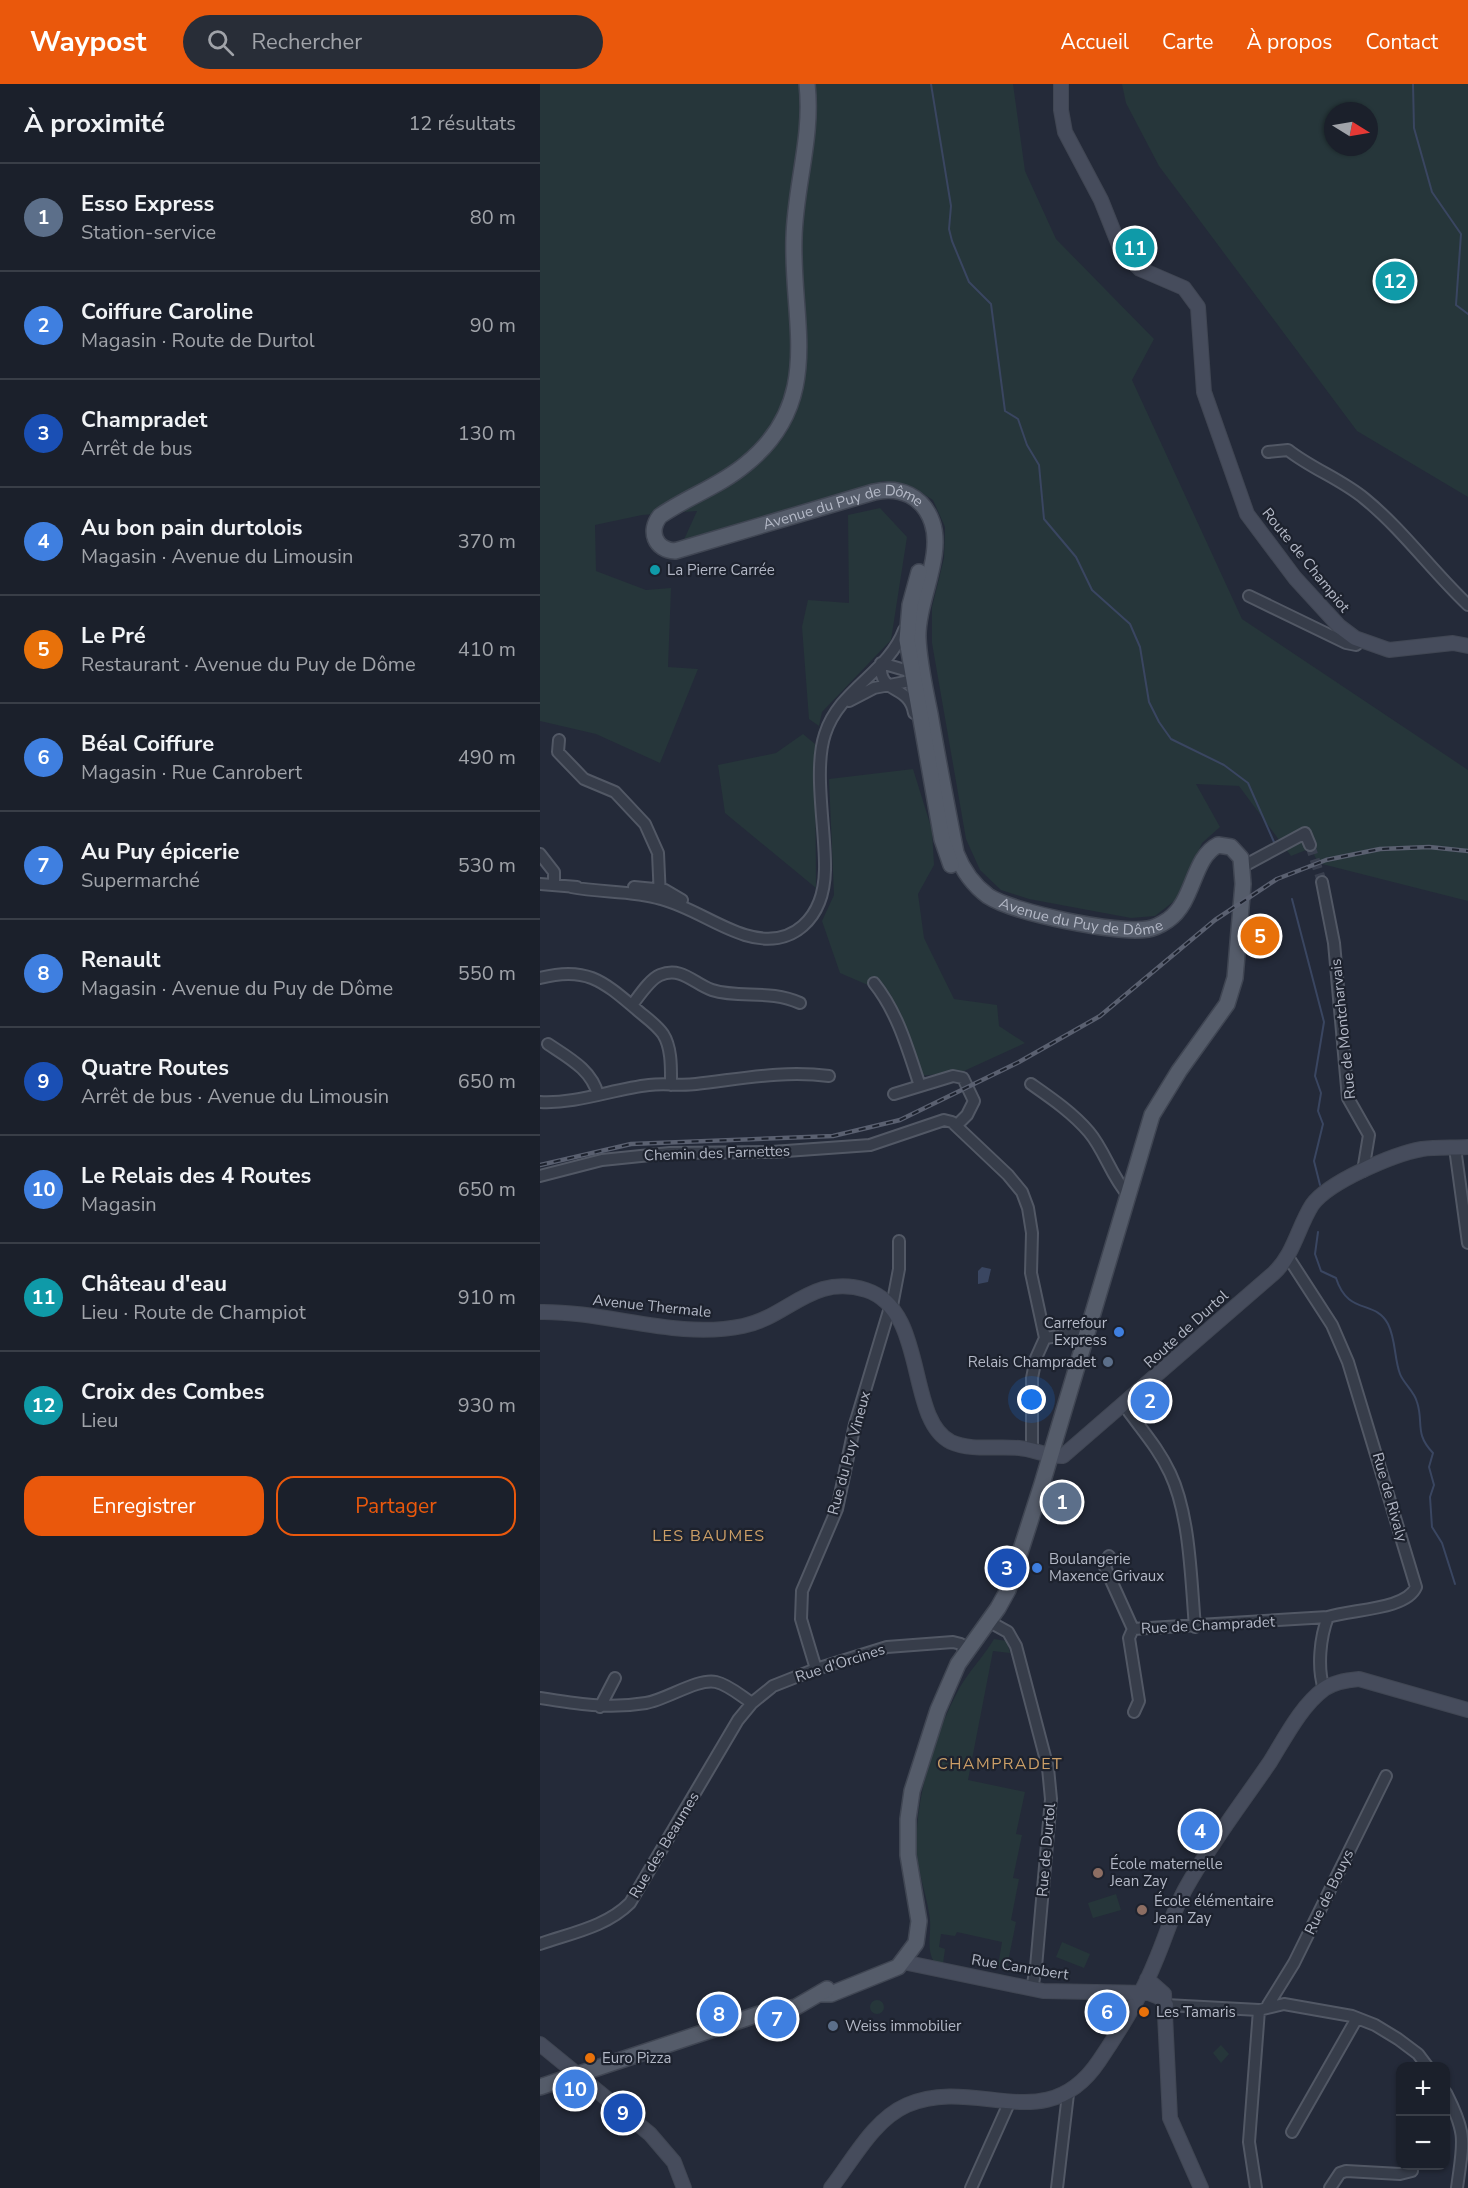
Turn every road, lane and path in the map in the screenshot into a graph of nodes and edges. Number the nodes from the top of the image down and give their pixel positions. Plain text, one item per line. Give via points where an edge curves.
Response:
1 (800, 84) edge
2 (807, 84) edge
3 (1061, 84) edge
4 (1268, 452) dead end
5 (814, 514) junction
6 (651, 542) junction
7 (1249, 596) dead end
8 (1468, 605) edge
9 (909, 612) junction
10 (1360, 641) junction
11 (1468, 646) edge
12 (919, 650) junction
13 (882, 663) junction
14 (912, 676) junction
15 (885, 685) junction
16 (833, 715) junction
17 (559, 740) dead end
18 (943, 784) junction
19 (942, 839) junction
20 (1310, 845) dead end
21 (540, 854) edge
22 (1241, 867) junction
23 (1322, 882) tunnel mouth
24 (540, 884) edge
25 (554, 885) junction
26 (661, 894) junction
27 (540, 978) edge
28 (874, 983) dead end
29 (800, 1003) dead end
30 (632, 1005) junction
31 (548, 1044) dead end
32 (829, 1076) dead end
33 (1031, 1084) dead end
34 (670, 1085) junction
35 (920, 1086) junction
36 (894, 1094) dead end
37 (598, 1095) junction
38 (540, 1102) edge
39 (957, 1125) junction
40 (1461, 1147) edge
41 (1363, 1171) junction
42 (540, 1176) edge
43 (1128, 1195) junction
44 (899, 1240) dead end
45 (1468, 1243) edge
46 (1287, 1257) junction
47 (891, 1305) junction
48 (540, 1311) edge
49 (1087, 1332) junction
50 (1045, 1338) junction
51 (1124, 1405) junction
52 (1032, 1449) junction
53 (1051, 1454) junction
54 (1109, 1556) dead end
55 (1328, 1617) junction
56 (990, 1622) junction
57 (1195, 1627) junction
58 (1133, 1629) junction
59 (965, 1653) junction
60 (816, 1669) junction
61 (615, 1678) dead end
62 (950, 1683) junction
63 (1324, 1689) junction
64 (540, 1698) edge
65 (752, 1703) junction
66 (600, 1707) junction
67 (1468, 1710) edge
68 (1134, 1712) dead end
69 (1386, 1776) dead end
70 (540, 1944) edge
71 (913, 1949) junction
72 (903, 1962) junction
73 (932, 1969) junction
74 (1147, 1979) junction
75 (1032, 1989) junction
76 (1140, 1994) junction
77 (1166, 2005) junction
78 (1263, 2008) junction
79 (1357, 2018) junction
80 (540, 2044) edge
81 (1424, 2062) edge
82 (577, 2074) junction
83 (540, 2087) edge
84 (1068, 2094) junction
85 (1450, 2100) edge
86 (1010, 2101) junction
87 (1292, 2132) dead end
88 (1412, 2170) dead end
89 (684, 2188) edge
90 (831, 2188) edge
91 (971, 2188) edge
92 (1057, 2188) edge
93 (1201, 2188) edge
94 (1256, 2188) edge
95 (1330, 2188) edge
96 (1457, 2188) edge

1 - 6 main road via 801,137 786,247 794,352 784,399 768,430 744,457 651,514 644,529
2 - 6 main road via 808,132 794,238 800,350 791,399 778,427 758,454 730,476 660,516
3 - 10 main road, Route de Champiot via 1065,132 1101,200 1121,250 1140,269 1184,288 1198,307 1204,392 1247,514 1295,578 1339,627
4 - 8 street via 1288,450 1343,482 1382,513
5 - 6 main road, Avenue du Puy de Dôme via 678,560 659,557
5 - 9 main road, Avenue du Puy de Dôme via 881,499 900,500 914,508 923,523 926,547
5 - 12 main road, Avenue du Puy de Dôme via 887,490 908,494 923,506 934,527 935,543 920,610
7 - 10 street, Route de Champiot via 1346,643 1356,645
9 - 13 street via 897,646
9 - 14 main road, Avenue du Puy de Dôme via 907,640
10 - 11 main road, Route de Champiot via 1402,651 1453,643
12 - 14 street
12 - 18 main road, Avenue du Puy de Dôme
13 - 14 street
13 - 15 street
13 - 16 street via 839,704
14 - 15 street
14 - 18 street
14 - 19 main road, Avenue du Puy de Dôme
15 - 16 street via 858,695
15 - 19 street via 900,691 911,703 928,792
16 - 26 street via 822,744 822,897 807,924 764,938 741,933 698,907
17 - 26 street via 558,752 577,774 615,792 645,824 658,852
18 - 22 main road, Avenue du Puy de Dôme via 963,871 987,895 1019,910 1119,929 1150,929 1170,919 1186,902 1210,849 1231,847 1241,858
19 - 22 main road, Avenue du Puy de Dôme via 956,876 986,904 1018,915 1122,936 1149,935 1173,926 1190,905 1212,852 1231,851
20 - 22 street via 1305,834
21 - 25 street via 554,872
22 - 43 main road via 1244,884 1234,978 1227,1004 1152,1115
23 - 41 street, Rue de Montcharvais via 1334,943 1348,1098 1369,1135
24 - 25 street
25 - 26 street via 610,885
27 - 30 street via 568,972 591,976
28 - 35 street via 888,1000
29 - 30 street via 781,995 715,991 688,976 667,973 658,975
30 - 34 street via 664,1038 670,1059
31 - 37 street via 588,1074
32 - 34 street via 777,1073
33 - 43 street via 1089,1132 1117,1183
34 - 37 street
35 - 36 street
35 - 39 street via 953,1076 966,1081 974,1101
37 - 38 street
39 - 42 street, Chemin des Farnettes via 944,1120 870,1145 659,1154 602,1161
39 - 50 street via 1022,1192 1029,1216 1031,1273
40 - 41 main road via 1420,1150
40 - 45 street
41 - 46 main road, Route de Durtol via 1317,1198
43 - 49 main road
44 - 47 street, Rue du Puy Vineux via 899,1269
46 - 51 main road, Route de Durtol via 1274,1273
46 - 55 street, Rue de Rivaly via 1332,1325 1348,1362 1416,1587 1402,1602
47 - 48 main road, Avenue Thermale via 861,1288 825,1288 809,1292 752,1324 705,1329
47 - 52 main road via 901,1324 932,1420 943,1436 969,1446
47 - 60 street, Rue du Puy Vineux via 855,1424 837,1509 802,1591 801,1619
49 - 50 street
49 - 53 main road
50 - 52 street via 1032,1378
51 - 53 main road, Route de Durtol via 1063,1456
51 - 57 street via 1152,1440 1172,1475 1186,1530
52 - 53 main road
53 - 56 main road via 1008,1590
54 - 58 street, Rue de Champradet via 1105,1567
55 - 57 street, Rue de Champradet
55 - 63 street via 1320,1673
56 - 59 main road
56 - 62 main road
56 - 75 street, Rue de Durtol via 1008,1632 1016,1646 1048,1768 1050,1819
57 - 58 street, Rue de Champradet
58 - 68 street via 1130,1638 1139,1701
59 - 60 street, Rue d'Orcines via 961,1644 953,1642 887,1647
59 - 62 main road
60 - 65 street, Rue d'Orcines via 773,1686
61 - 66 street
62 - 71 main road via 909,1804 908,1855 919,1921
63 - 67 main road via 1359,1679
63 - 74 main road via 1297,1720 1187,1885
64 - 66 street
65 - 66 street via 728,1686 710,1681 649,1702
65 - 70 street, Rue des Beaumes via 725,1740 630,1903 606,1922
69 - 78 street, Rue de Bouys via 1294,1963
71 - 72 main road
71 - 73 main road
72 - 73 main road, Rue Canrobert
72 - 82 main road via 864,1980 853,1980 806,1999 798,1997 766,2012
73 - 75 main road, Rue Canrobert
74 - 76 main road
74 - 77 main road via 1164,1994
75 - 76 main road, Rue Canrobert
76 - 77 main road via 1154,1995
76 - 84 main road via 1098,2062
77 - 78 street
77 - 93 main road via 1170,2118
78 - 79 street via 1284,2004
78 - 94 street, Rue de Bouys via 1249,2142
79 - 81 street via 1398,2039
79 - 87 street
80 - 82 main road
82 - 83 main road
82 - 89 main road via 661,2146 674,2162
84 - 86 main road via 1045,2101
84 - 92 street
85 - 96 street via 1464,2131
86 - 90 main road via 951,2096 907,2105 874,2131
86 - 91 street
88 - 95 street via 1400,2174 1346,2170

